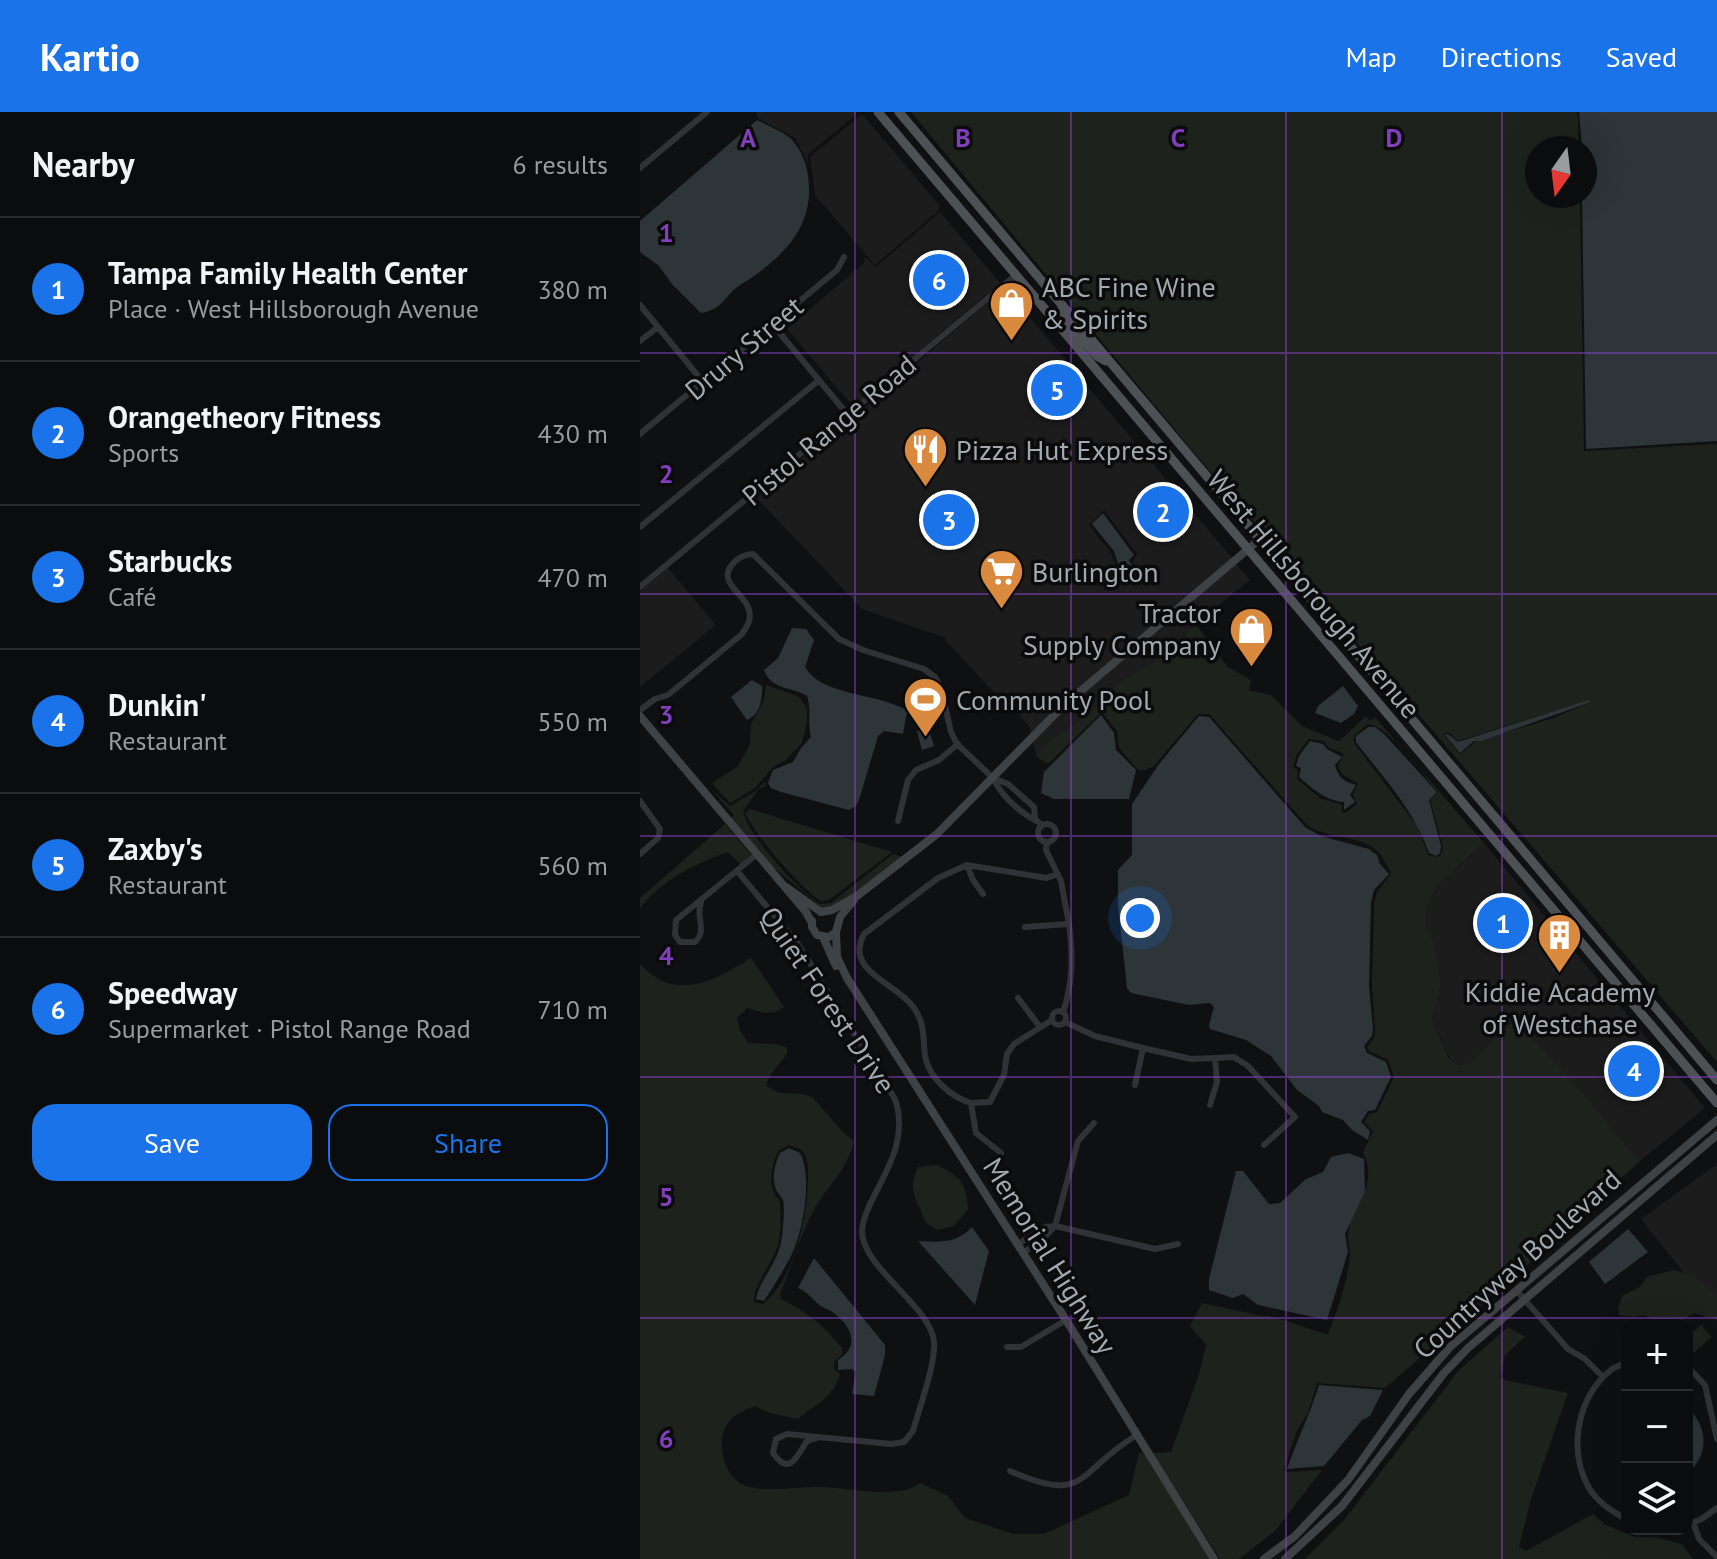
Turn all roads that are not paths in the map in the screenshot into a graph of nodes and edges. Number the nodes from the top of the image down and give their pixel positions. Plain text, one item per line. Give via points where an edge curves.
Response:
1 (707, 112) edge
2 (878, 112) edge
3 (899, 112) edge
4 (640, 168) edge
5 (929, 171) junction
6 (844, 257) dead end
7 (1022, 261) junction
8 (1017, 274) junction
9 (640, 305) edge
10 (773, 325) junction
11 (658, 327) junction
12 (640, 341) edge
13 (1115, 367) junction
14 (818, 381) junction
15 (703, 382) junction
16 (848, 415) junction
17 (640, 434) edge
18 (640, 527) edge
19 (1260, 539) junction
20 (1249, 549) junction
21 (640, 587) edge
22 (640, 710) edge
23 (640, 716) edge
24 (958, 744) junction
25 (993, 778) junction
26 (640, 801) edge
27 (1035, 818) junction
28 (898, 821) dead end
29 (1042, 825) junction
30 (1047, 843) junction
31 (640, 854) edge
32 (756, 855) junction
33 (967, 865) junction
34 (985, 868) junction
35 (738, 872) junction
36 (1057, 874) junction
37 (973, 880) junction
38 (784, 886) junction
39 (983, 894) dead end
40 (857, 896) junction
41 (701, 903) junction
42 (821, 912) junction
43 (812, 923) junction
44 (1069, 924) junction
45 (1025, 927) dead end
46 (836, 932) junction
47 (823, 937) junction
48 (847, 978) junction
49 (1018, 998) dead end
50 (1063, 1013) junction
51 (1052, 1020) junction
52 (1065, 1022) junction
53 (1040, 1027) junction
54 (1143, 1048) junction
55 (1215, 1058) junction
56 (1717, 1080) edge
57 (1135, 1085) dead end
58 (971, 1103) junction
59 (1717, 1103) edge
60 (1210, 1105) dead end
61 (1717, 1120) edge
62 (1094, 1123) dead end
63 (1717, 1135) edge
64 (1264, 1145) dead end
65 (1001, 1153) dead end
66 (1055, 1226) junction
67 (1178, 1244) dead end
68 (1020, 1249) junction
69 (1517, 1291) junction
70 (1524, 1299) junction
71 (1066, 1320) junction
72 (1007, 1347) dead end
73 (1621, 1365) edge
74 (1693, 1372) edge
75 (1603, 1377) junction
76 (1137, 1435) junction
77 (817, 1438) junction
78 (1717, 1439) edge
79 (1376, 1442) junction
80 (1386, 1449) junction
81 (1010, 1471) dead end
82 (1717, 1508) edge
83 (1621, 1516) edge
84 (1693, 1521) edge
85 (1693, 1528) edge
86 (1717, 1557) edge
87 (1214, 1559) edge
88 (1264, 1559) edge
89 (1285, 1559) edge

1 - 4 street
2 - 5 main road, West Hillsborough Avenue
3 - 7 main road, West Hillsborough Avenue
5 - 7 main road via 949,182 1016,261
5 - 8 main road, West Hillsborough Avenue
6 - 10 street, Drury Street via 837,270
7 - 13 main road, West Hillsborough Avenue
8 - 13 main road via 1031,280 1097,356
8 - 16 street, Pistol Range Road
8 - 20 main road, West Hillsborough Avenue
9 - 11 street
10 - 14 street
10 - 15 street, Drury Street
11 - 12 street
11 - 15 street
13 - 19 main road, West Hillsborough Avenue
14 - 16 street
14 - 18 street
15 - 17 street, Drury Street
16 - 21 street, Pistol Range Road
19 - 20 street
19 - 56 main road, West Hillsborough Avenue
20 - 25 street via 1063,706
20 - 59 main road, West Hillsborough Avenue
22 - 24 street via 668,695 742,634 750,614 730,585 728,569 742,555 753,554 839,639 935,677
23 - 32 street
24 - 25 street
24 - 28 street via 908,780
25 - 27 street via 1000,792
25 - 27 street via 1034,807
25 - 40 street via 937,834
26 - 31 street via 660,829 658,838
27 - 29 street
29 - 30 street via 1037,832
29 - 30 street via 1056,828 1057,835
30 - 36 street
32 - 35 street
32 - 38 street
33 - 34 street
33 - 37 street
33 - 58 street via 924,887 858,944 862,963 908,1000 923,1021 925,1059 936,1078 955,1099
34 - 36 street via 1047,878
34 - 37 street
35 - 41 street
35 - 77 street, Quiet Forest Drive via 798,944 895,1099 900,1136 863,1223 863,1241 929,1325 934,1342 910,1438 899,1444
36 - 44 street
37 - 39 street
38 - 42 street
38 - 43 street, Memorial Highway
40 - 42 street
40 - 46 street via 840,917
41 - 41 street via 676,920 680,942 700,937
42 - 43 street
43 - 47 street, Memorial Highway
44 - 45 street
44 - 50 street via 1072,986
46 - 47 street
46 - 48 street, Memorial Highway via 837,957
47 - 48 street, Memorial Highway
48 - 68 street, Memorial Highway
49 - 53 street
50 - 51 street via 1054,1013
50 - 52 street
51 - 52 street via 1057,1025
51 - 53 street
52 - 54 street
53 - 58 street via 1007,1054 1004,1075 990,1102
54 - 55 street via 1191,1059
54 - 57 street
55 - 60 street via 1217,1082
55 - 64 street via 1234,1057 1248,1066 1295,1117
58 - 65 street via 976,1133
61 - 69 street, Countryway Boulevard
62 - 66 street via 1078,1141
63 - 70 street, Countryway Boulevard
66 - 67 street via 1155,1249
66 - 68 street via 1045,1227
68 - 71 street, Memorial Highway
69 - 70 street
69 - 79 street, Countryway Boulevard via 1427,1371
70 - 75 street via 1568,1349
70 - 80 street, Countryway Boulevard via 1444,1373
71 - 72 street via 1021,1347
71 - 76 street, Memorial Highway
73 - 75 street
74 - 78 street via 1705,1385
75 - 83 street via 1582,1410 1577,1442 1590,1489
76 - 81 street via 1112,1449 1087,1476 1063,1487
76 - 87 street, Memorial Highway
77 - 77 street, Quiet Forest Drive via 780,1435 773,1453 790,1463 807,1441
79 - 80 street
79 - 88 street, Countryway Boulevard via 1315,1516
80 - 89 street, Countryway Boulevard via 1342,1506
82 - 84 street
85 - 86 street

